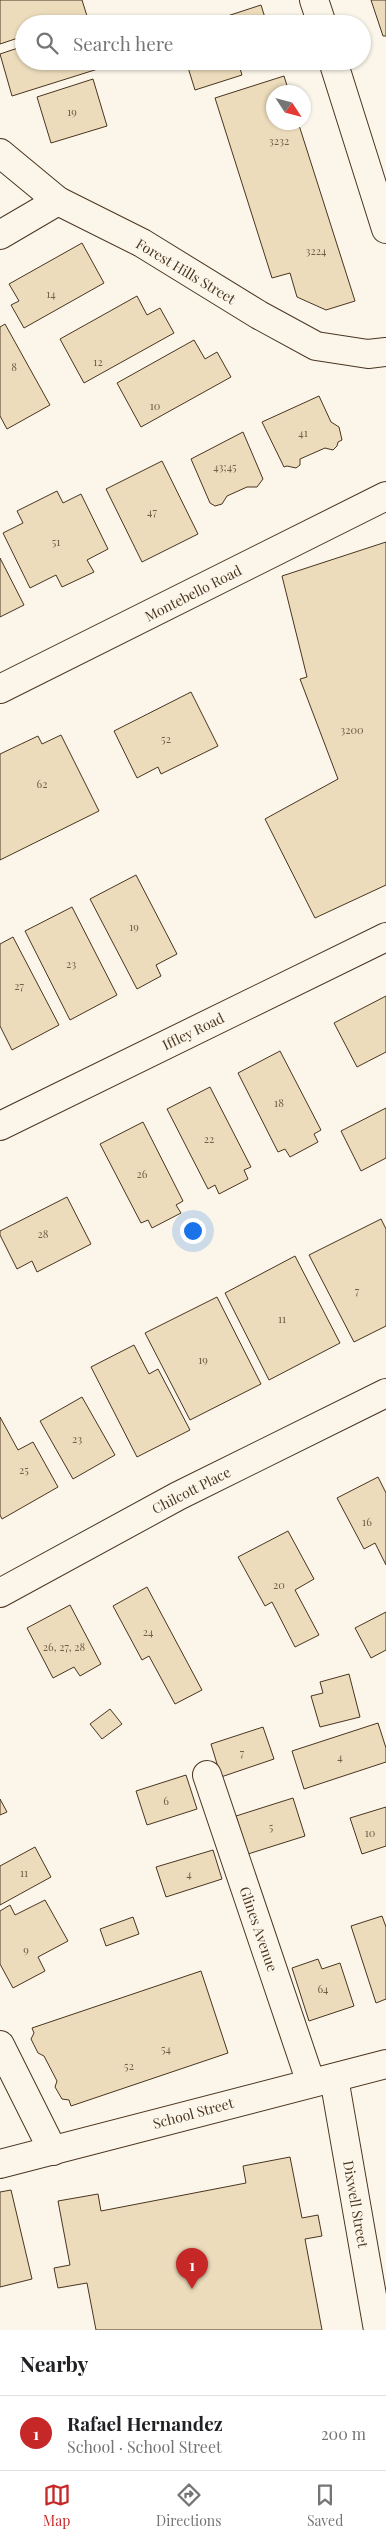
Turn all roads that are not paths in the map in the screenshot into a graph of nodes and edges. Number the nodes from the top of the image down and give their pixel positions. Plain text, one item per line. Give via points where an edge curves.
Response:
1 (314, 0) edge
2 (319, 15) edge
3 (337, 70) edge
4 (0, 153) edge
5 (58, 201) junction
6 (386, 229) edge
7 (0, 235) edge
8 (386, 352) edge
9 (386, 496) edge
10 (0, 689) edge
11 (386, 936) edge
12 (0, 1126) edge
13 (386, 1393) edge
14 (0, 1593) edge
15 (207, 1775) dead end
16 (0, 2045) edge
17 (386, 2064) edge
18 (322, 2080) junction
19 (53, 2151) junction
20 (0, 2164) edge
21 (378, 2330) edge

1 - 2 street
3 - 6 street
4 - 5 street, Forest Hills Street
5 - 7 street
5 - 8 street, Forest Hills Street via 142,243 316,346 368,354
9 - 10 street, Montebello Road
11 - 12 street, Iffley Road
13 - 14 street, Chilcott Place via 178,1496
15 - 18 street, Glines Avenue
16 - 19 street
17 - 18 street, School Street
18 - 19 street, School Street
18 - 21 street, Dixwell Street
19 - 20 street, School Street

